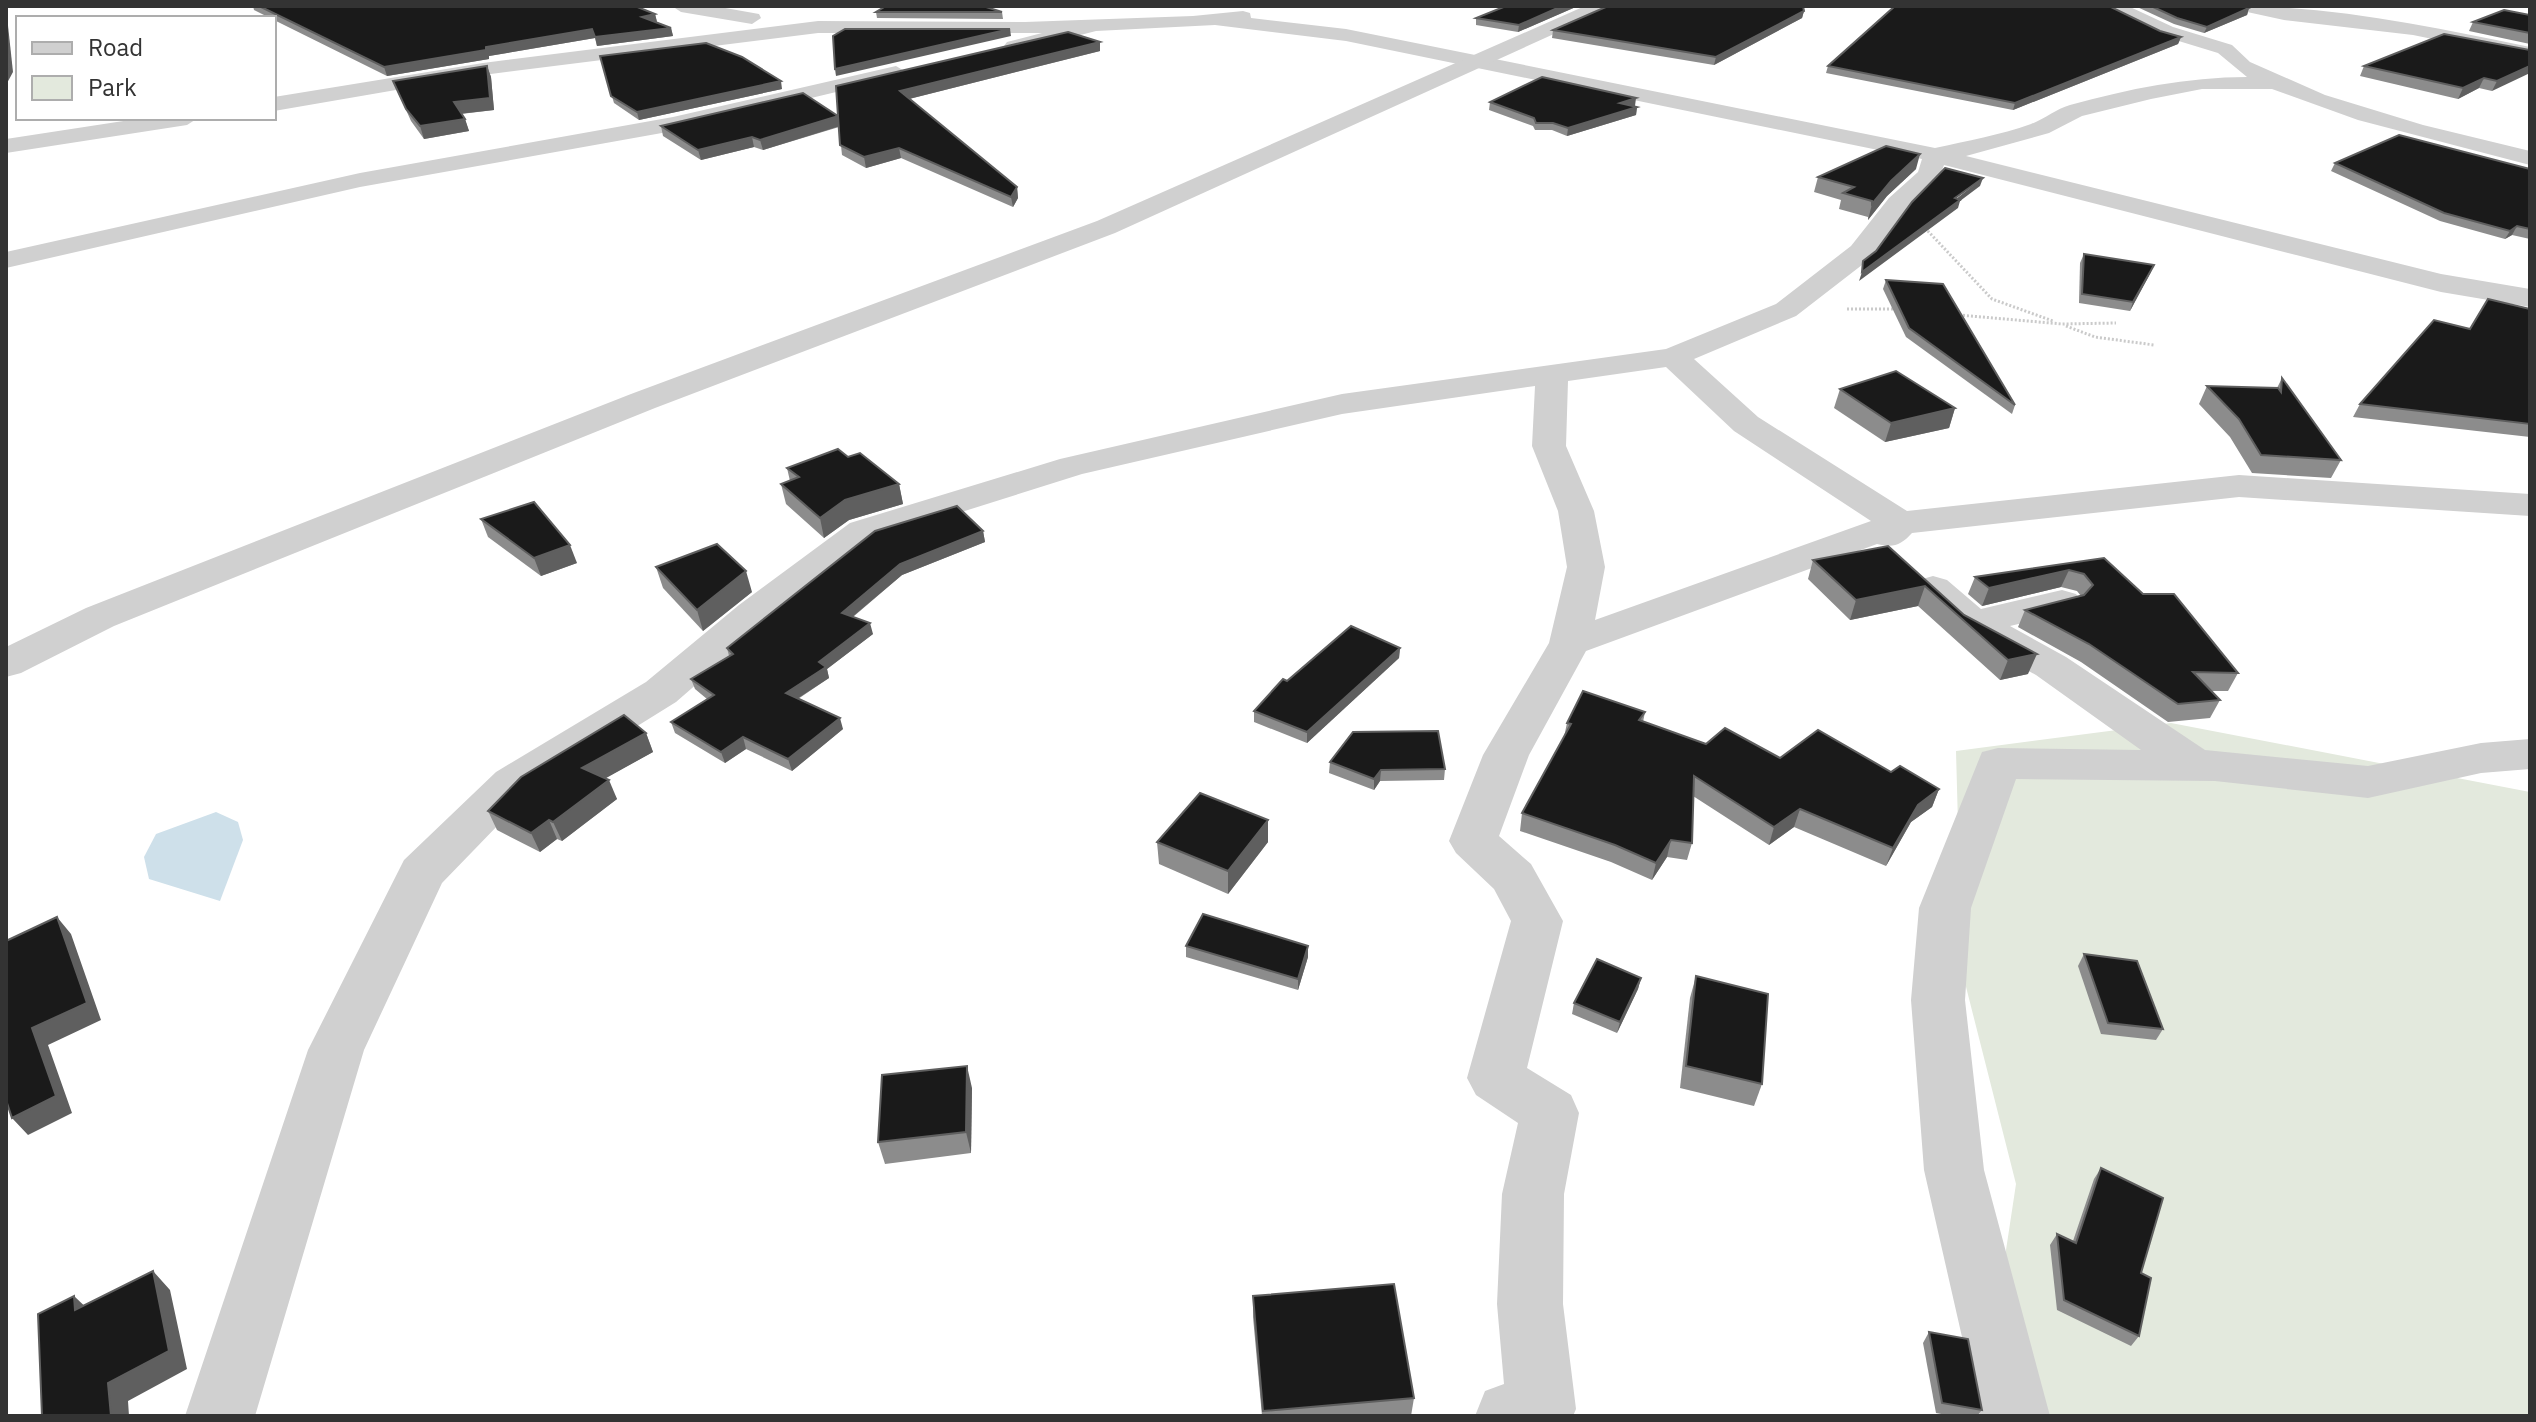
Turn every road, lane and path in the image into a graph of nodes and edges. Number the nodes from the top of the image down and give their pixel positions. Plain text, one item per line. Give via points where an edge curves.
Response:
1 (681, 6) edge
2 (1600, 6) edge
3 (2109, 6) edge
4 (2245, 6) edge
5 (1293, 10) dead end
6 (1216, 20) junction
7 (1098, 25) junction
8 (818, 27) junction
9 (996, 50) edge
10 (2530, 53) edge
11 (1474, 61) junction
12 (925, 67) edge
13 (2275, 83) junction
14 (276, 104) edge
15 (174, 120) edge
16 (2518, 129) dead end
17 (6, 146) edge
18 (2482, 147) junction
19 (1935, 155) junction
20 (2530, 158) edge
21 (1898, 203) junction
22 (6, 260) edge
23 (2530, 298) edge
24 (1786, 310) junction
25 (1906, 310) edge
26 (1953, 314) edge
27 (2116, 323) dead end
28 (2062, 324) junction
29 (2154, 345) dead end
30 (1673, 357) junction
31 (1552, 375) junction
32 (2530, 505) edge
33 (1901, 523) junction
34 (2062, 602) edge
35 (1973, 623) junction
36 (1570, 643) junction
37 (6, 664) edge
38 (2530, 754) edge
39 (2196, 766) junction
40 (1531, 1414) edge
41 (220, 1416) edge
42 (2015, 1416) edge

1 - 8 street
2 - 11 street
3 - 13 street via 2225,49 2231,59
4 - 10 street via 2413,29
5 - 6 street
6 - 7 street
6 - 11 street via 1346,35
7 - 8 street
7 - 9 street
8 - 14 street via 483,69
11 - 19 street
11 - 37 street via 1106,227 614,412 100,617
12 - 22 street via 673,124 360,180
13 - 18 street via 2408,129
13 - 19 street via 2202,83 2151,93 2074,111 1997,142
15 - 17 street
16 - 18 street
18 - 20 street
19 - 21 street via 1929,175
19 - 23 street via 2441,283
21 - 24 street via 1861,252
21 - 28 path via 1992,299
24 - 25 path
24 - 30 street
26 - 28 path
27 - 28 path
28 - 29 path via 2095,337
30 - 31 street
30 - 33 street via 1746,424
31 - 36 street via 1549,446 1576,511 1586,567
31 - 41 street via 1342,404 1072,466 863,531 661,692 512,783 422,873 336,1050
32 - 33 street via 2239,486
33 - 35 street via 1882,543
33 - 36 street
34 - 35 street
35 - 39 street via 2051,666
36 - 40 street via 1506,755 1473,841 1513,877 1537,921 1496,1078 1550,1113 1533,1194
38 - 39 street via 2481,758 2368,782
39 - 42 street via 1998,763 1945,908 1938,1000 1954,1170

